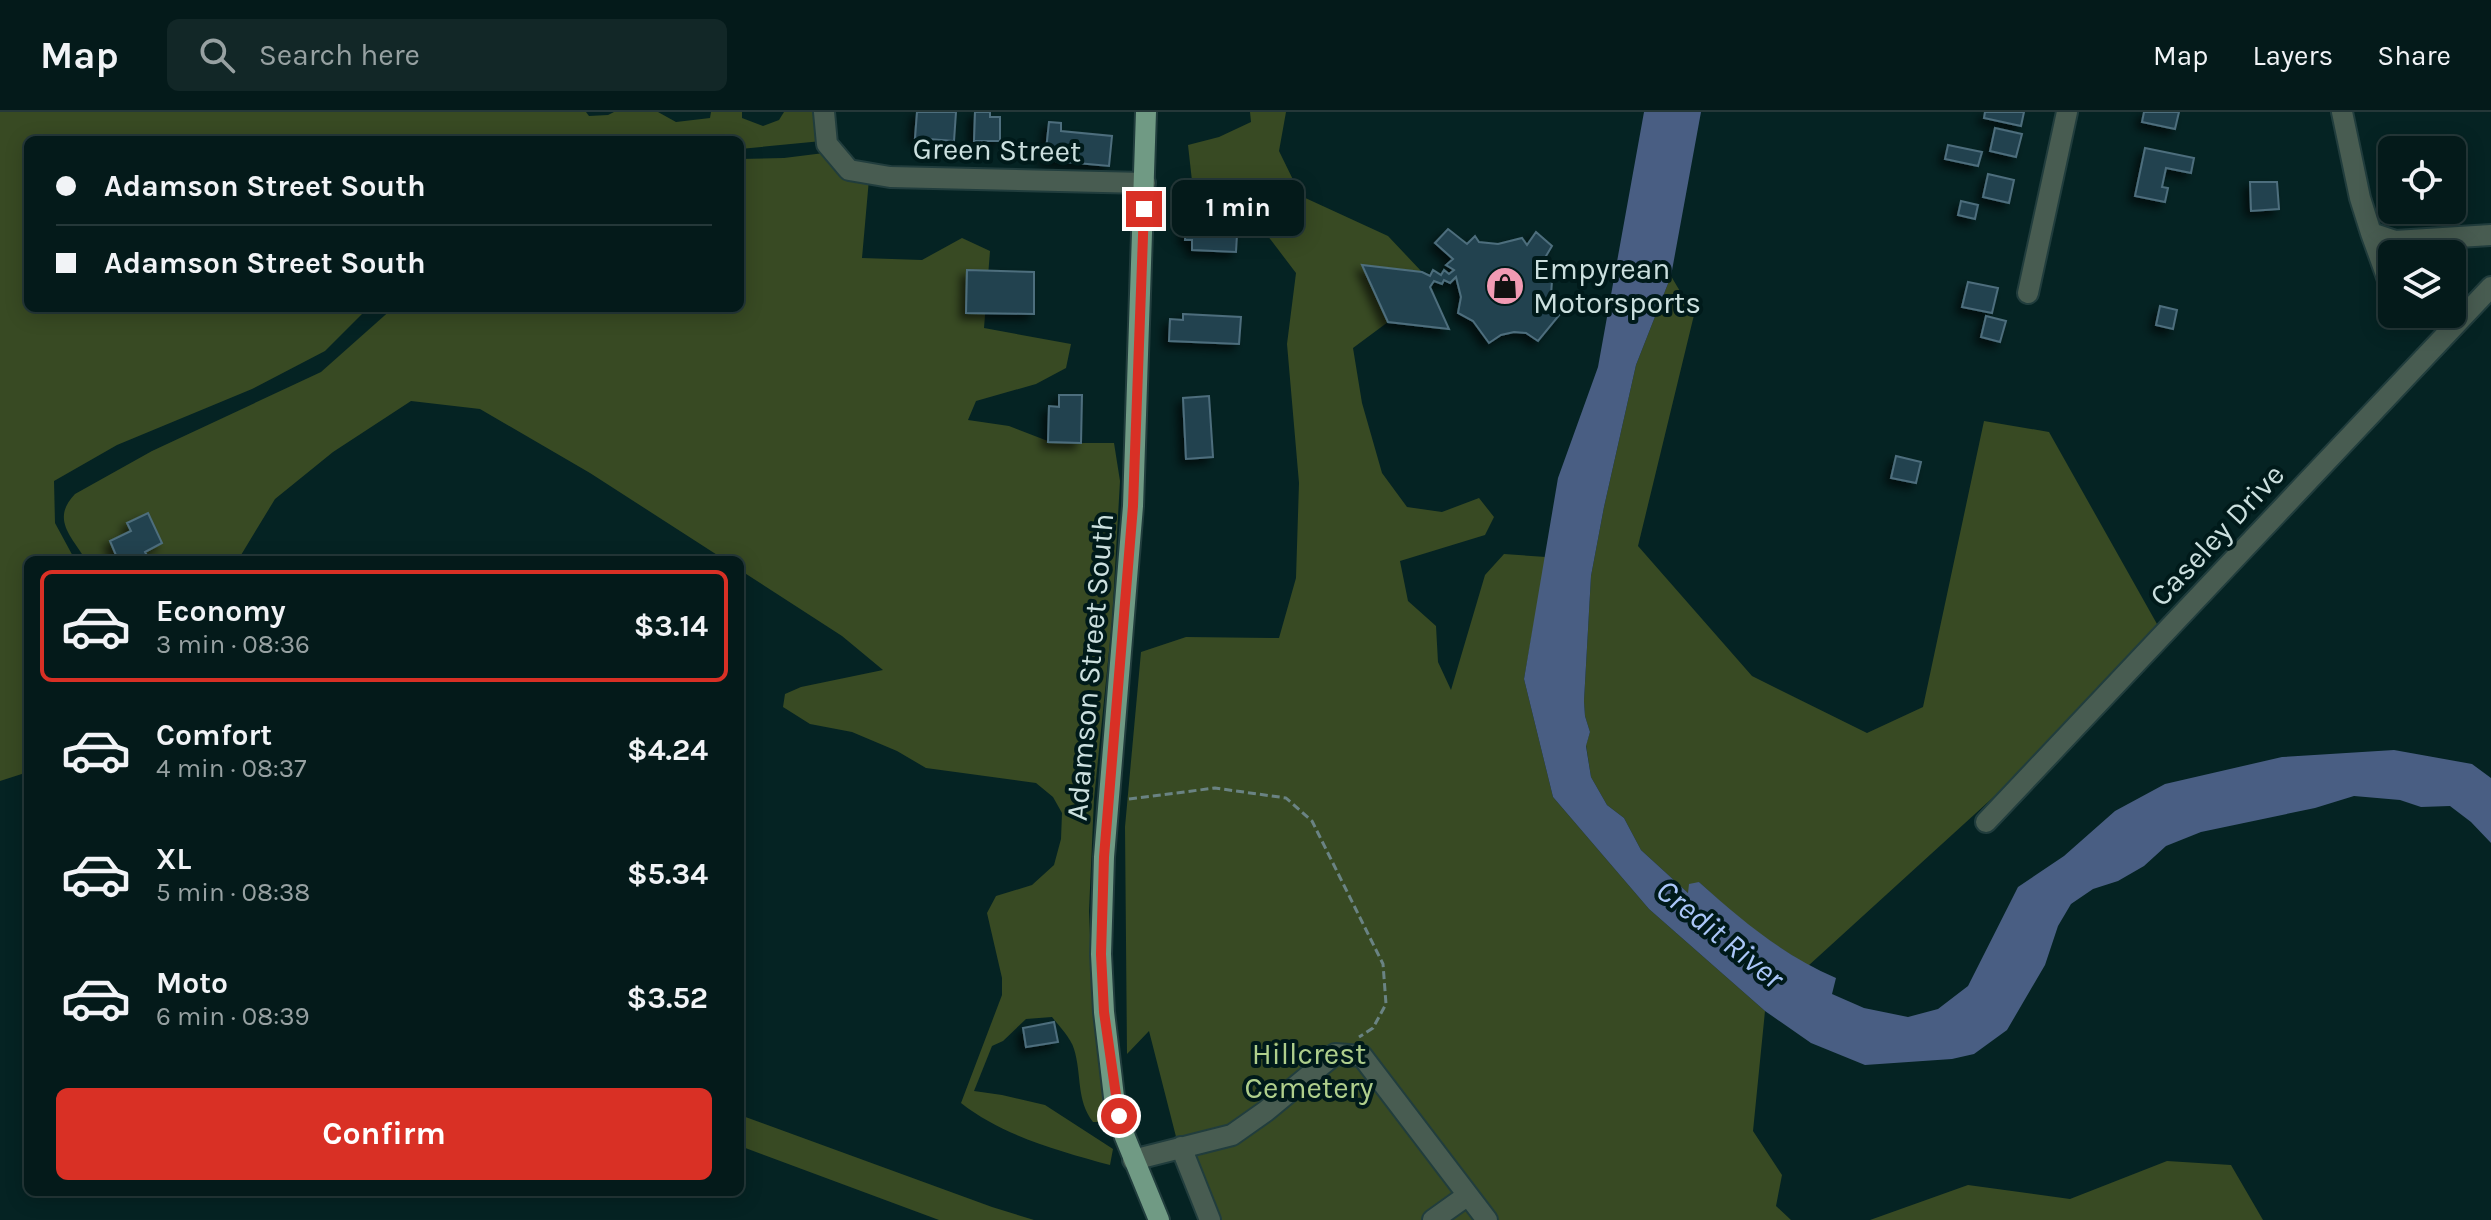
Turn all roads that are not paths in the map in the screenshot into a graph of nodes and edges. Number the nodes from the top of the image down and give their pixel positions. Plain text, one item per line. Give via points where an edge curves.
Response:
1 (824, 112) edge
2 (1146, 112) edge
3 (2067, 112) edge
4 (2342, 112) edge
5 (1145, 183) junction
6 (2371, 233) junction
7 (2491, 235) edge
8 (2378, 252) edge
9 (2491, 287) edge
10 (2028, 293) dead end
11 (1986, 822) dead end
12 (1181, 1147) junction
13 (1133, 1160) junction
14 (1468, 1195) junction
15 (1158, 1220) edge
16 (1210, 1220) edge
17 (1433, 1220) edge
18 (1487, 1220) edge

1 - 5 street, Green Street via 827,144 849,170 890,177
2 - 5 main road, Adamson Street South
3 - 10 street
4 - 6 street
5 - 13 main road, Adamson Street South via 1133,506 1104,857 1102,985 1114,1097
6 - 7 street via 2395,241
6 - 8 street
9 - 11 street, Caseley Drive
12 - 13 street
12 - 14 street via 1232,1135 1335,1054 1362,1056
12 - 16 street
13 - 15 main road, Adamson Street South
14 - 17 street
14 - 18 street

